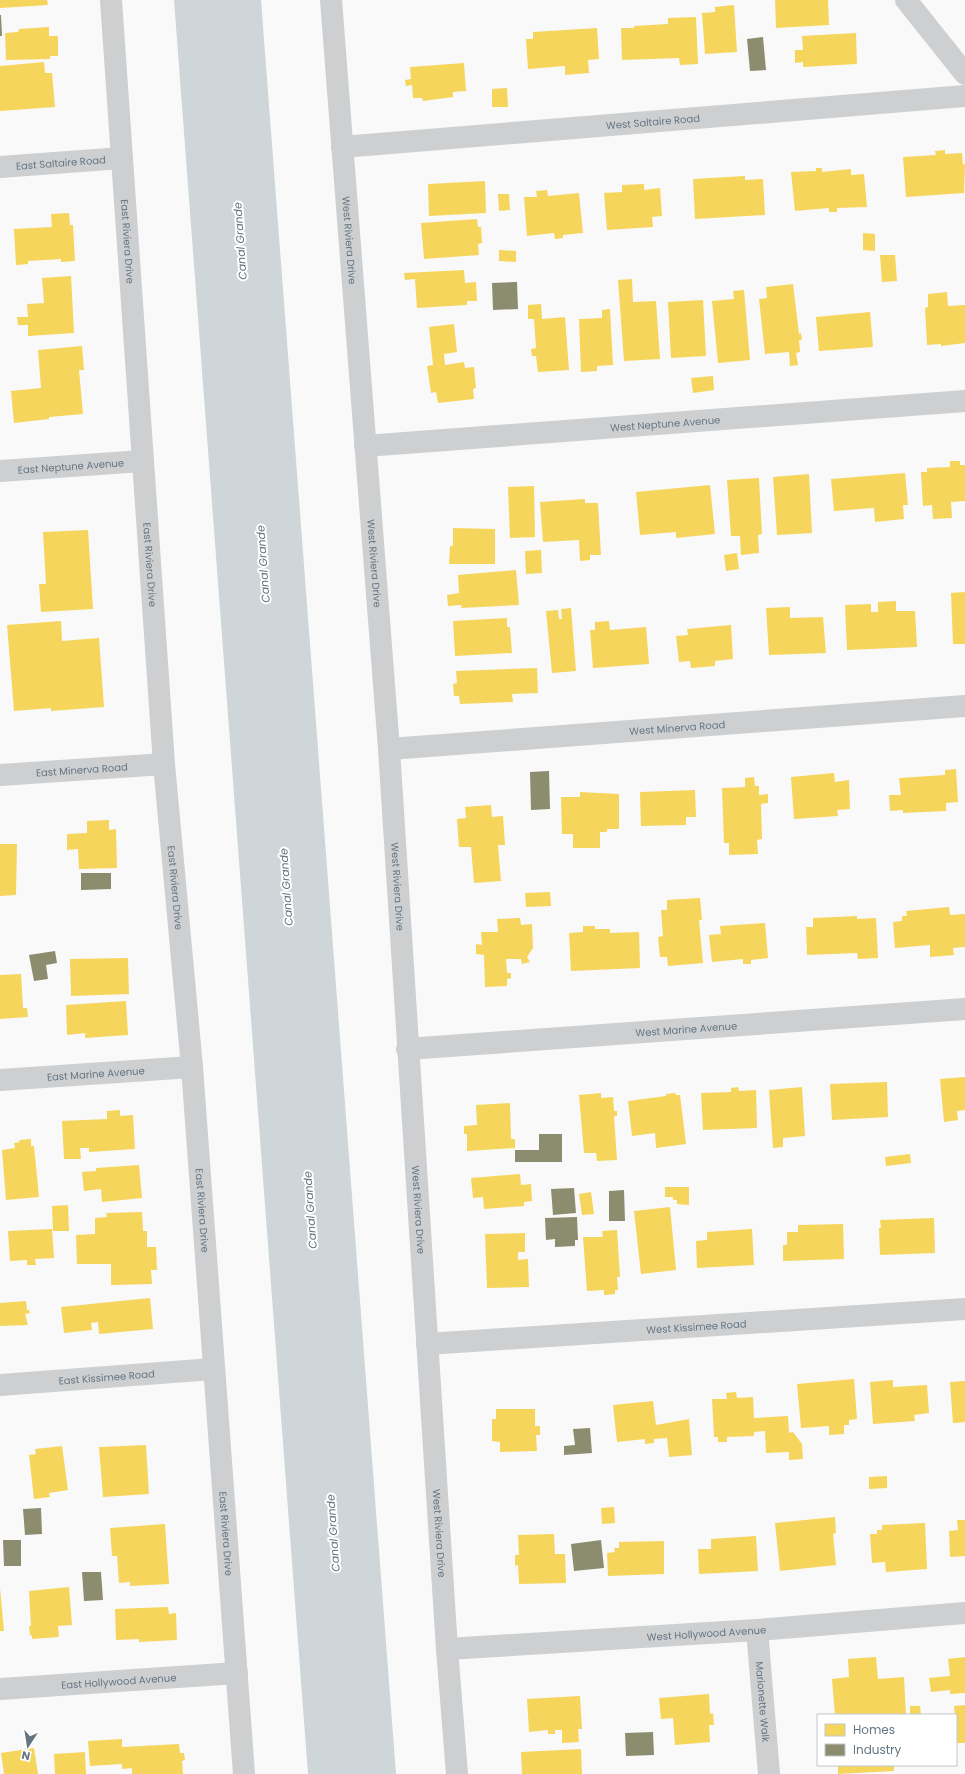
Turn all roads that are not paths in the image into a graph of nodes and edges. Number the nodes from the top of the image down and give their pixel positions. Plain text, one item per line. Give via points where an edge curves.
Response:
1 (111, 0) edge
2 (331, 0) edge
3 (906, 0) edge
4 (965, 74) edge
5 (965, 96) edge
6 (342, 148) junction
7 (122, 158) junction
8 (0, 167) edge
9 (965, 400) edge
10 (365, 446) junction
11 (142, 461) junction
12 (0, 471) edge
13 (965, 706) edge
14 (389, 749) junction
15 (164, 764) junction
16 (0, 775) edge
17 (965, 1009) edge
18 (407, 1049) junction
19 (192, 1067) junction
20 (0, 1080) edge
21 (965, 1309) edge
22 (427, 1344) junction
23 (213, 1369) junction
24 (0, 1385) edge
25 (965, 1613) edge
26 (757, 1630) junction
27 (447, 1649) junction
28 (237, 1673) junction
29 (0, 1690) edge
30 (244, 1774) edge
31 (457, 1774) edge
32 (769, 1774) edge

1 - 7 street, East Riviera Drive
2 - 6 street, West Riviera Drive
3 - 4 street
5 - 6 street, West Saltaire Road
6 - 10 street, West Riviera Drive
7 - 8 street, East Saltaire Road
7 - 11 street, East Riviera Drive
9 - 10 street, West Neptune Avenue
10 - 14 street, West Riviera Drive
11 - 12 street, East Neptune Avenue
11 - 15 street, East Riviera Drive
13 - 14 street, West Minerva Road
14 - 18 street, West Riviera Drive
15 - 16 street, East Minerva Road
15 - 19 street, East Riviera Drive
17 - 18 street, West Marine Avenue
18 - 22 street, West Riviera Drive
19 - 20 street, East Marine Avenue
19 - 23 street, East Riviera Drive
21 - 22 street, West Kissimee Road
22 - 27 street, West Riviera Drive
23 - 24 street, East Kissimee Road
23 - 28 street, East Riviera Drive
25 - 26 street, West Hollywood Avenue
26 - 27 street, West Hollywood Avenue
26 - 32 street, Marionette Walk
27 - 31 street, West Riviera Drive
28 - 29 street, East Hollywood Avenue
28 - 30 street, East Riviera Drive

